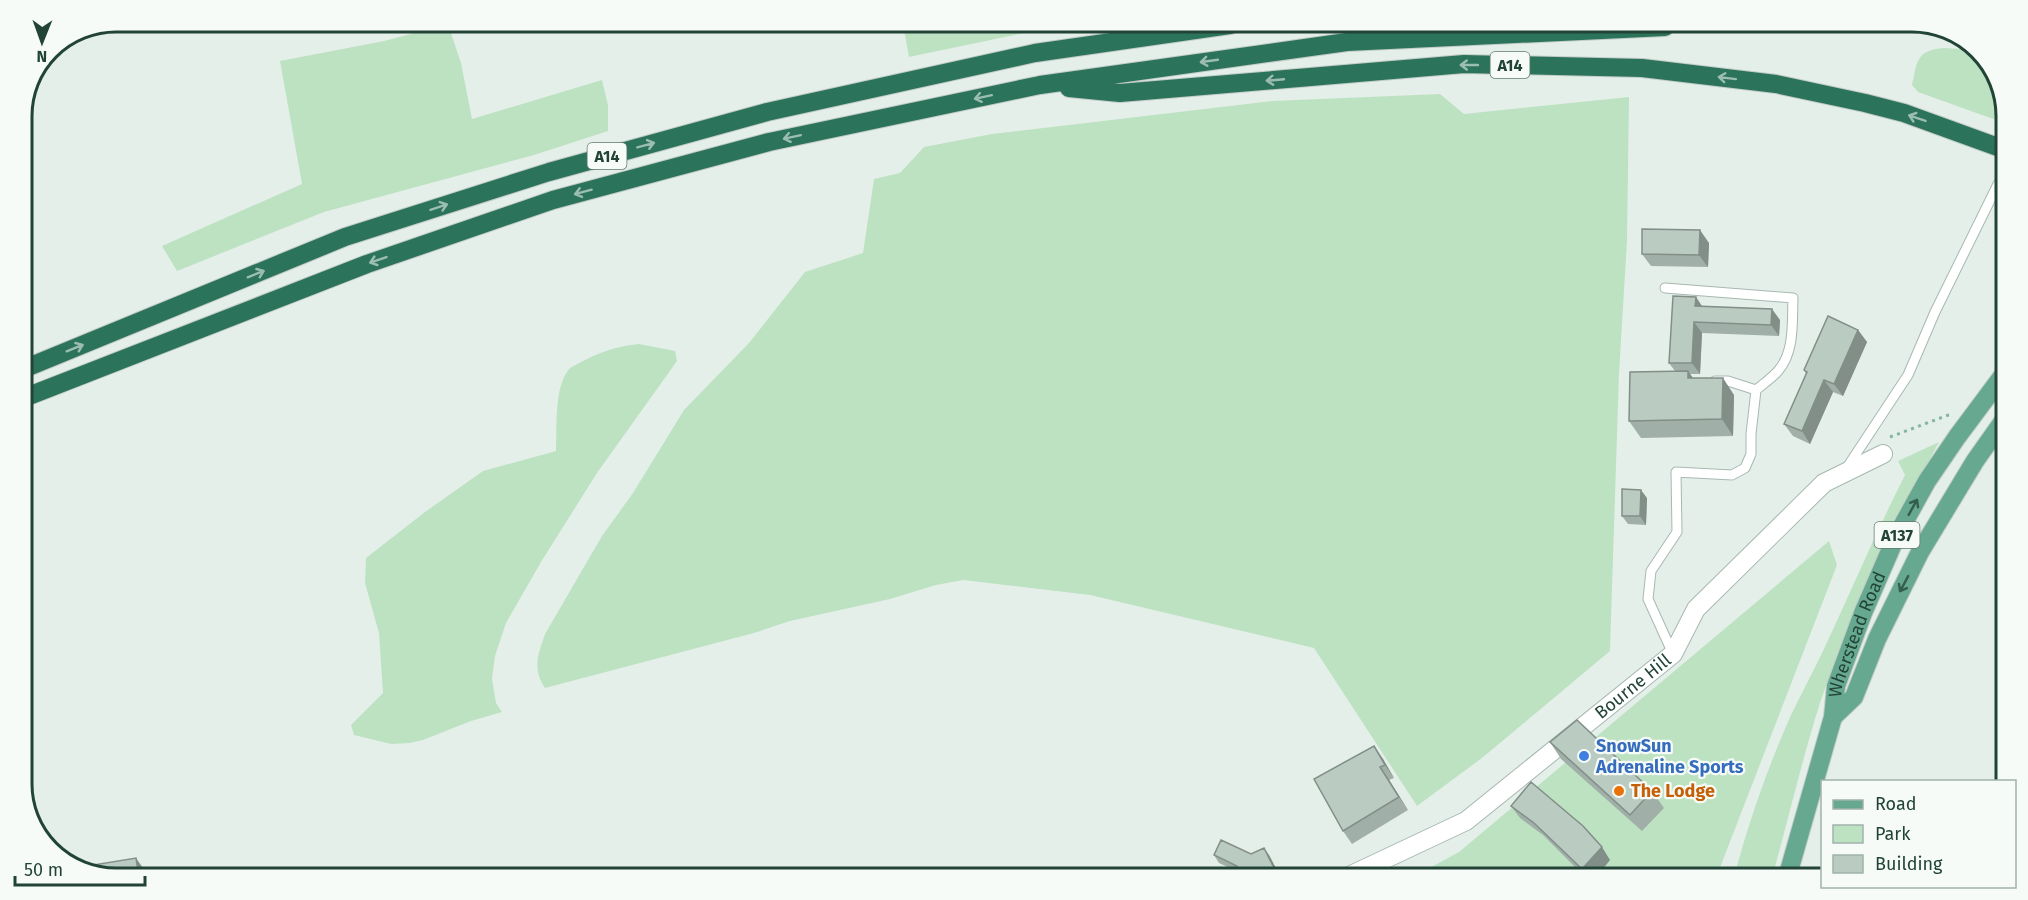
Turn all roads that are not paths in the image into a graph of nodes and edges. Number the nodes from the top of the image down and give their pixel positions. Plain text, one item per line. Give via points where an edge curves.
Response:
1 (1181, 32) edge
2 (1559, 32) edge
3 (1040, 85) junction
4 (1996, 146) edge
5 (1996, 188) edge
6 (1665, 288) dead end
7 (32, 365) edge
8 (1996, 375) edge
9 (1708, 381) edge
10 (1756, 390) junction
11 (32, 395) edge
12 (1996, 431) edge
13 (1883, 454) dead end
14 (1843, 474) junction
15 (1673, 654) junction
16 (1833, 717) junction
17 (1366, 868) edge
18 (1790, 868) edge

7 -> 1 highway, A14 via 345,237 549,172 767,112 1035,53
2 -> 3 highway, A14 via 1347,42
4 -> 3 highway, A14 via 1865,103 1776,84 1642,68 1464,64 1120,93
3 -> 11 highway, A14 via 769,142 553,200 367,264
5 - 14 lane via 1908,375
6 - 10 lane via 1793,298 1787,357 1779,370
16 -> 8 main road, Wherstead Road / A137 via 1836,686 1896,537 1927,481
9 - 10 lane via 1728,381
10 - 15 lane via 1751,454 1745,468 1732,475 1676,472 1677,532 1651,571 1648,599
12 -> 16 main road, Wherstead Road / A137 via 1920,552 1877,639 1854,697
13 - 14 street, Bourne Hill
14 - 15 street, Bourne Hill via 1824,483 1696,609
15 - 17 street, Bourne Hill via 1466,821
16 - 18 main road, Wherstead Road / A137

